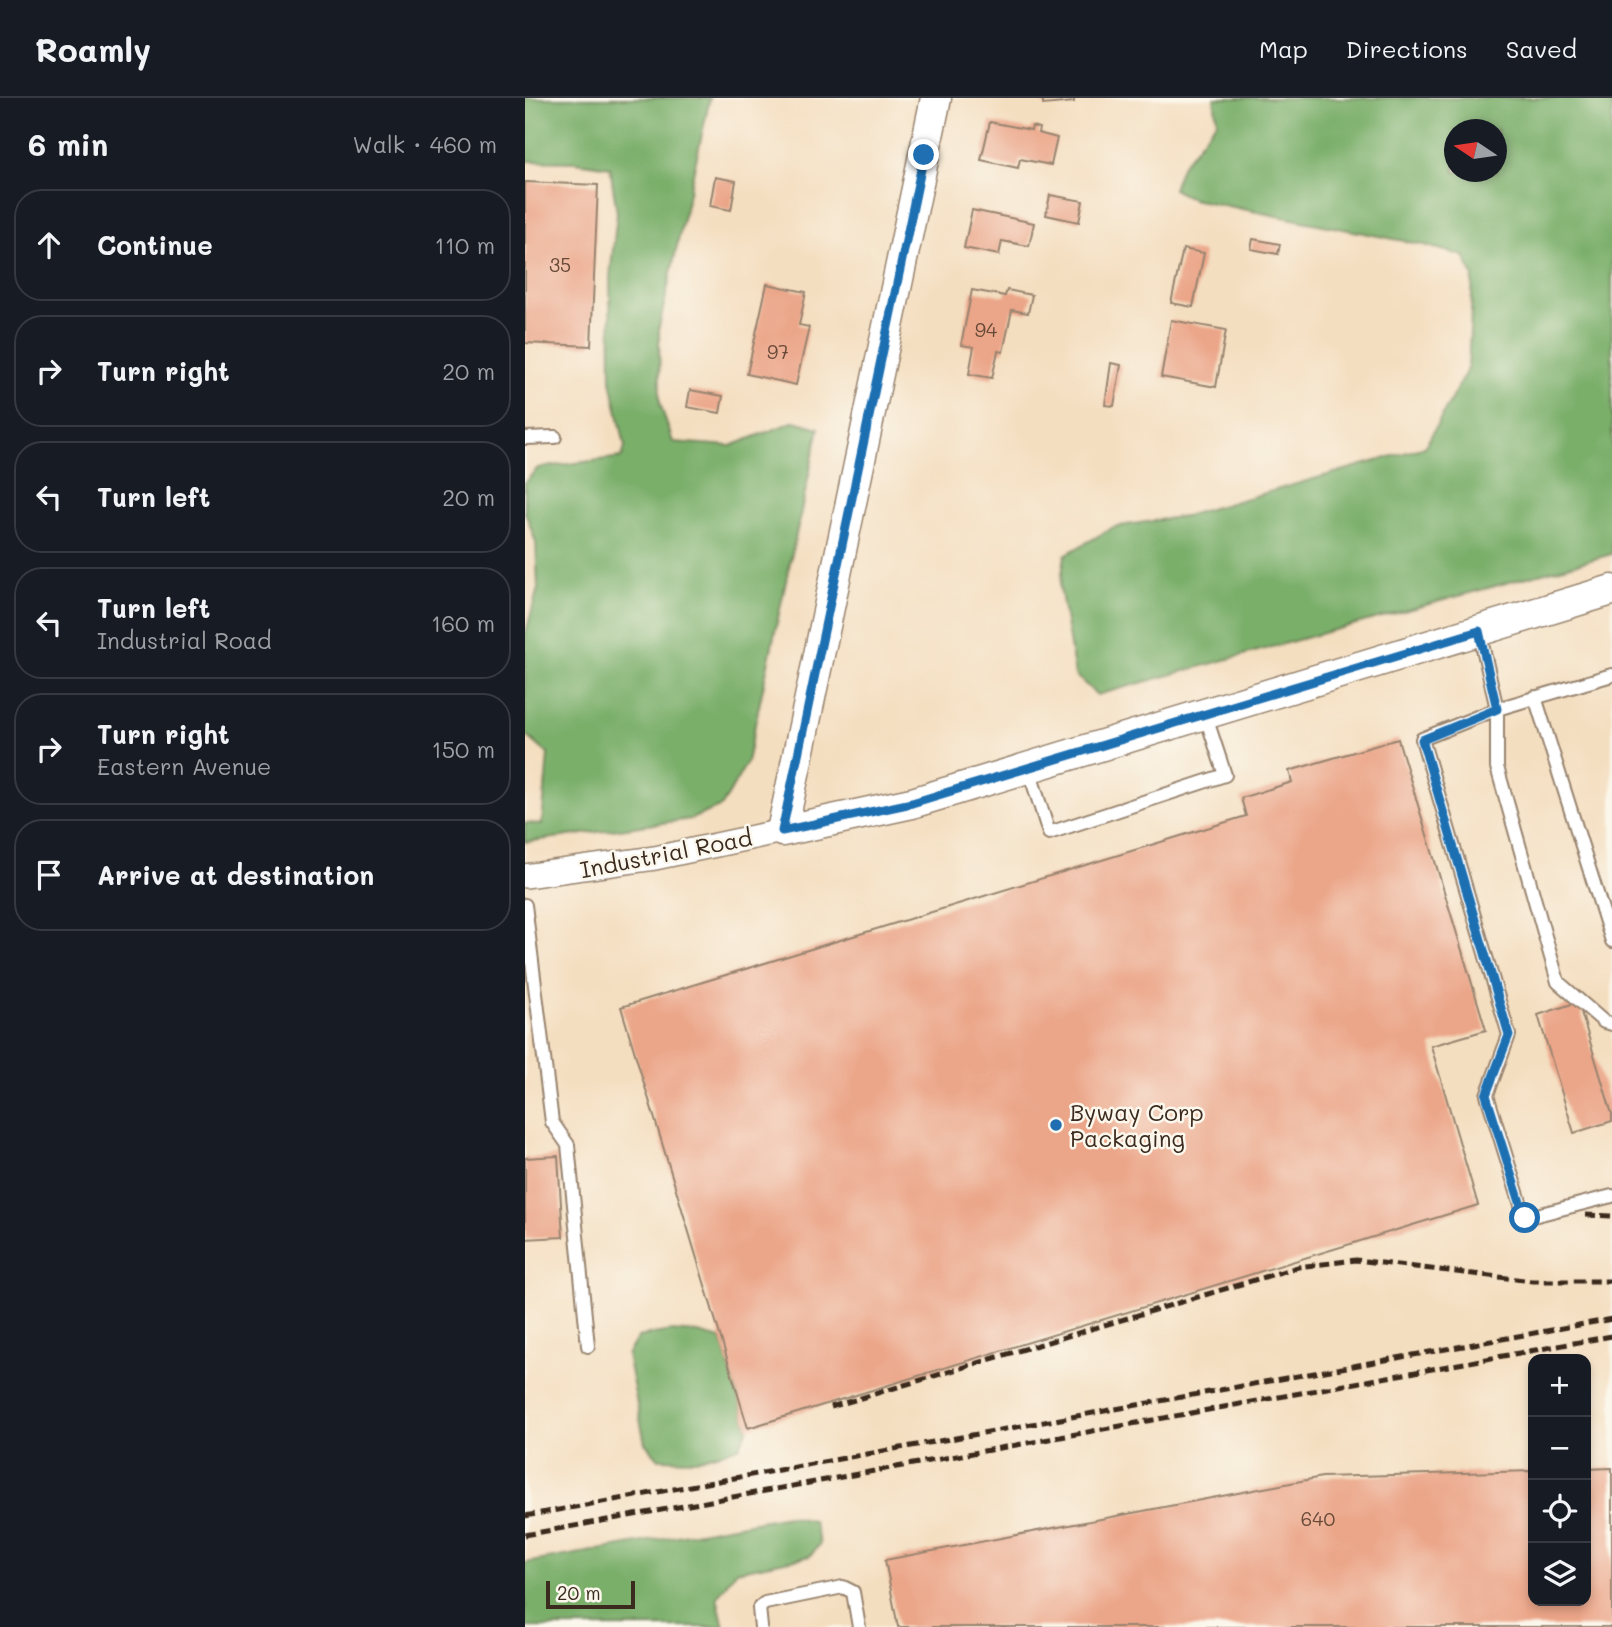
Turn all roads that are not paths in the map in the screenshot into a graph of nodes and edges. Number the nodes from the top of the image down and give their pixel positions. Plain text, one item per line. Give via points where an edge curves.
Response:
1 (936, 98) edge
2 (555, 437) dead end
3 (525, 438) edge
4 (1612, 590) edge
5 (1479, 631) junction
6 (1612, 675) edge
7 (1535, 697) junction
8 (1497, 709) junction
9 (1205, 714) junction
10 (1028, 767) junction
11 (782, 831) junction
12 (525, 876) edge
13 (525, 905) edge
14 (1612, 941) edge
15 (528, 961) edge
16 (1612, 1024) edge
17 (1612, 1196) edge
18 (587, 1346) dead end
19 (761, 1627) edge
20 (859, 1627) edge

1 - 11 street
2 - 3 lane
4 - 5 street, Industrial Road
5 - 8 lane
5 - 9 street, Industrial Road
6 - 7 lane
7 - 8 lane
7 - 14 lane
8 - 16 lane via 1497,767 1558,982 1604,1023
8 - 17 lane via 1422,740 1509,1035 1486,1095 1525,1218
9 - 10 street, Industrial Road
9 - 10 lane via 1225,775 1049,833
10 - 11 street, Industrial Road via 912,803
11 - 12 street, Industrial Road via 655,858
13 - 15 lane
15 - 18 lane via 552,1122 568,1145
19 - 20 lane via 759,1608 765,1603 843,1587 853,1592

